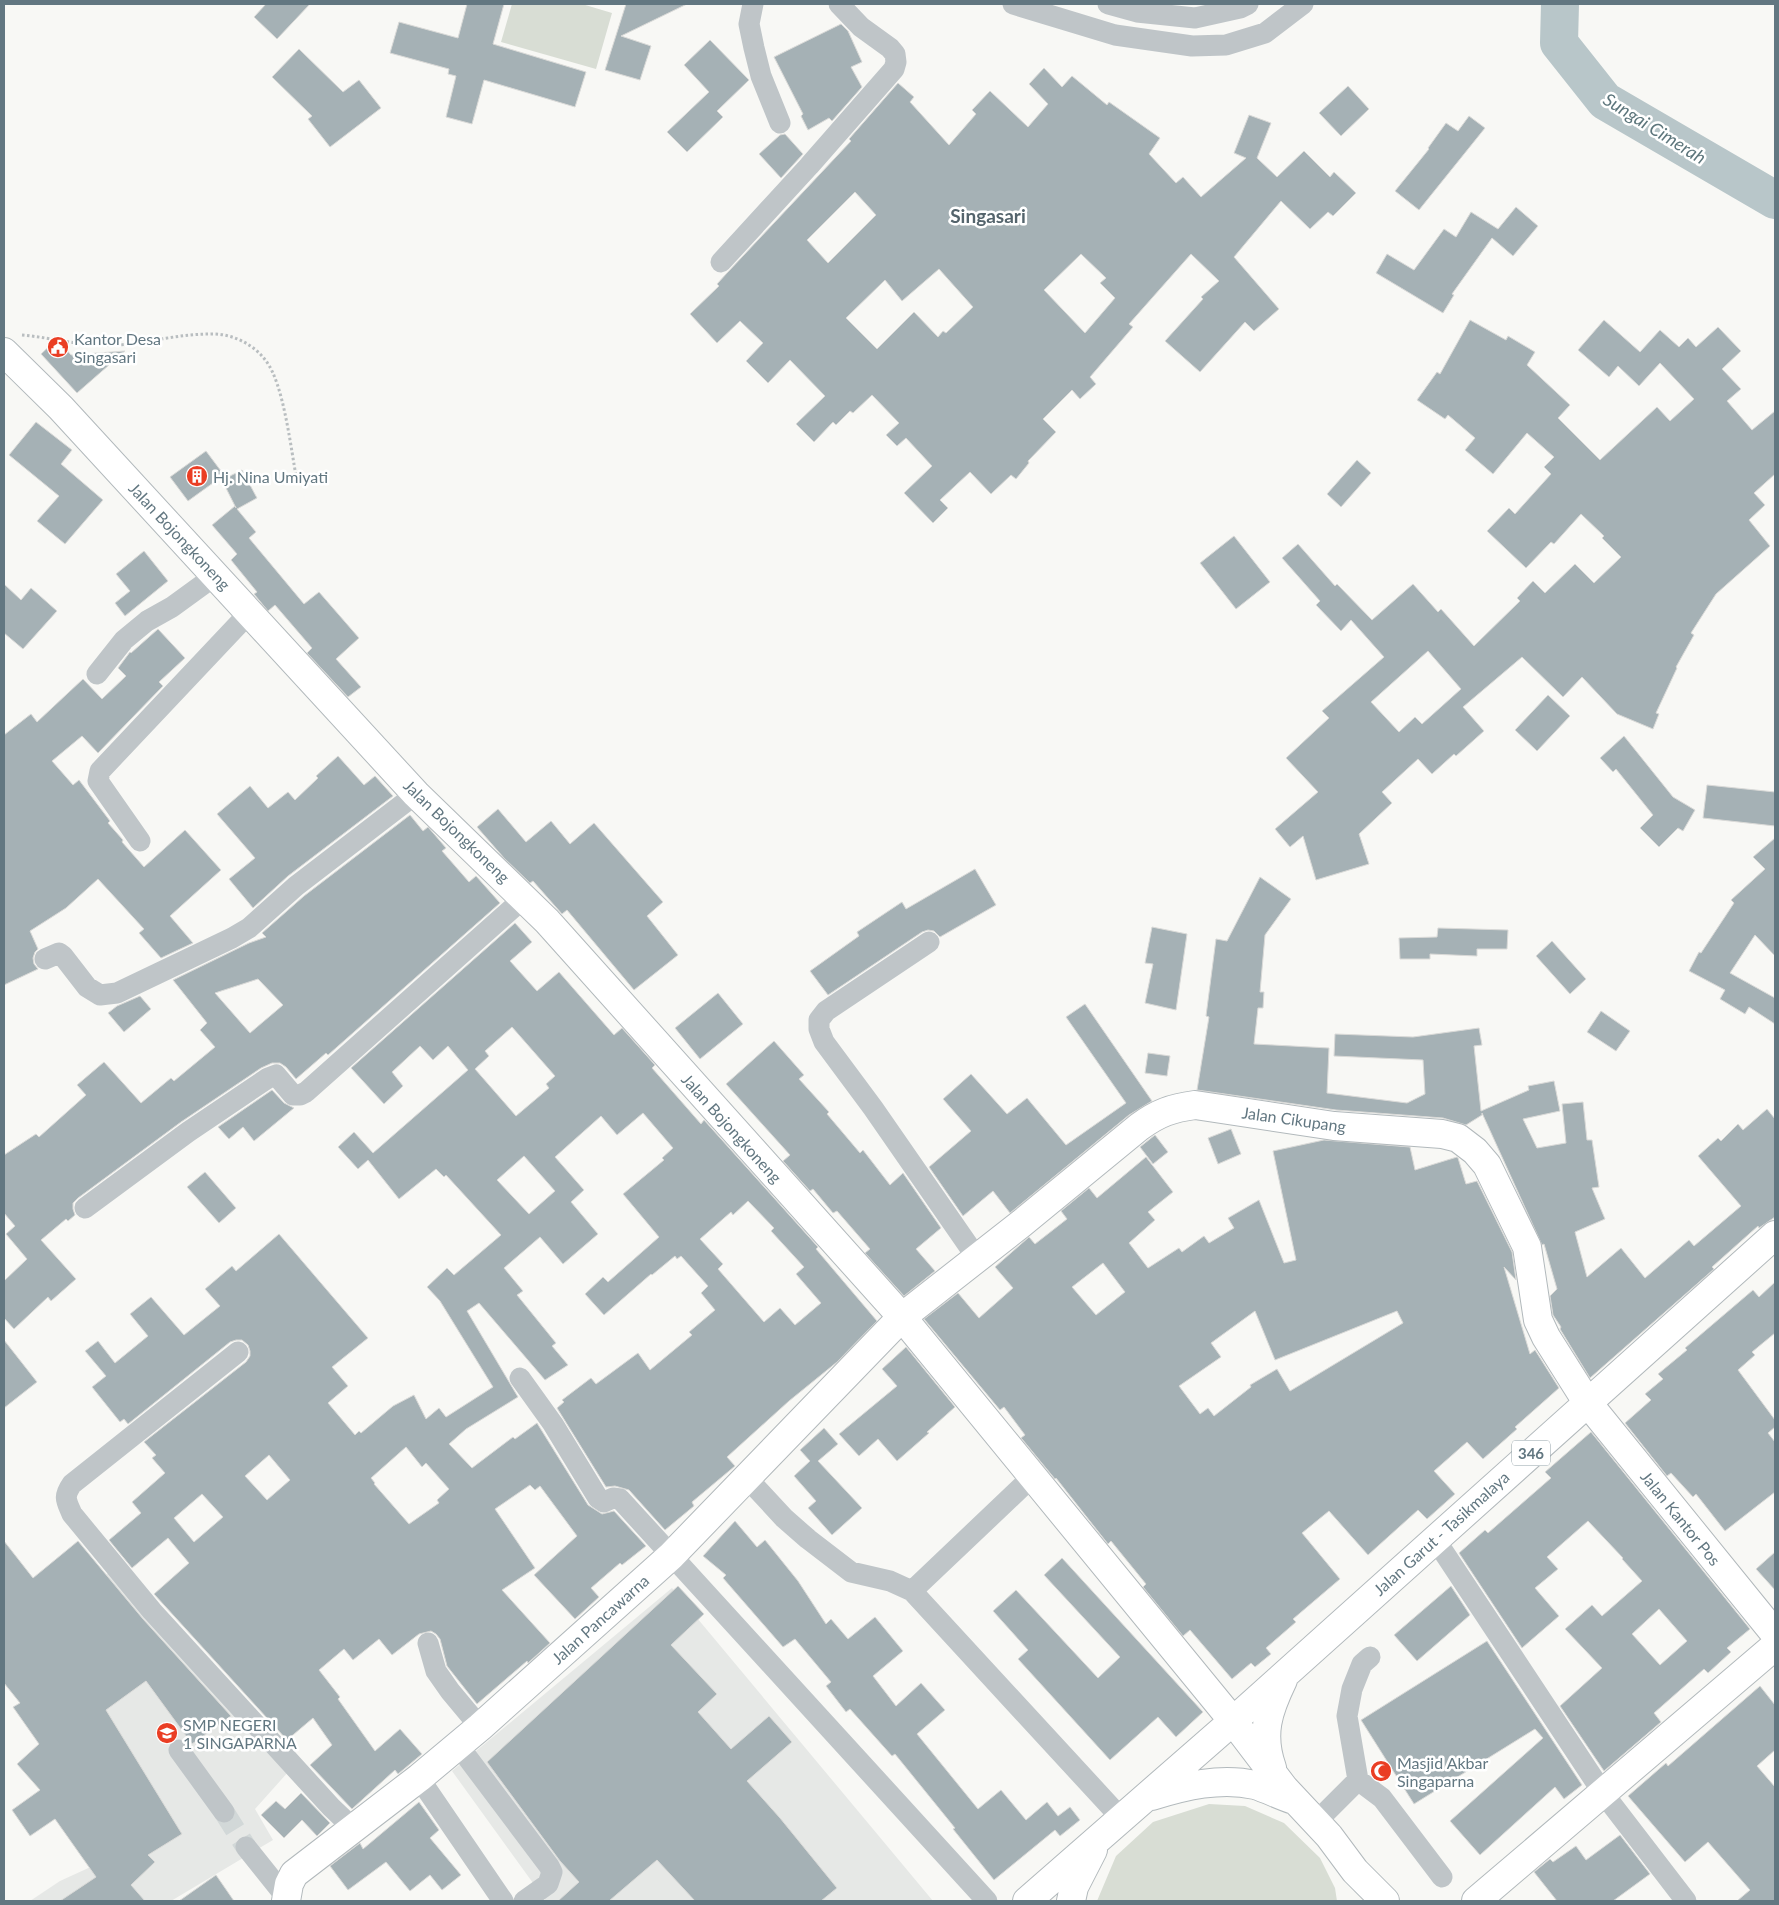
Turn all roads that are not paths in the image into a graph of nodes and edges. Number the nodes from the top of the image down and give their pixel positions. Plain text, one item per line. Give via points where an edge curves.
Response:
1 (753, 4) edge
2 (840, 4) edge
3 (1013, 4) edge
4 (1108, 4) edge
5 (1248, 4) edge
6 (1303, 4) edge
7 (780, 123) dead end
8 (721, 262) dead end
9 (8, 348) edge
10 (216, 575) junction
11 (250, 612) junction
12 (97, 674) dead end
13 (416, 794) junction
14 (140, 841) dead end
15 (524, 898) junction
16 (930, 942) dead end
17 (45, 959) dead end
18 (85, 1208) dead end
19 (1775, 1235) edge
20 (977, 1258) junction
21 (902, 1318) junction
22 (238, 1352) dead end
23 (520, 1378) dead end
24 (1588, 1402) junction
25 (1032, 1477) junction
26 (747, 1478) junction
27 (1435, 1539) junction
28 (671, 1556) junction
29 (912, 1590) junction
30 (1775, 1634) edge
31 (428, 1643) dead end
32 (1775, 1646) edge
33 (1370, 1656) dead end
34 (1287, 1672) junction
35 (1233, 1721) junction
36 (480, 1727) junction
37 (458, 1745) junction
38 (179, 1750) dead end
39 (1275, 1776) junction
40 (419, 1778) junction
41 (1358, 1780) junction
42 (1603, 1793) junction
43 (1144, 1798) junction
44 (1296, 1801) junction
45 (224, 1812) tunnel mouth
46 (1122, 1818) junction
47 (1316, 1822) junction
48 (353, 1828) junction
49 (1100, 1836) junction
50 (246, 1847) tunnel mouth
51 (1355, 1871) junction
52 (1442, 1877) dead end
53 (286, 1899) edge
54 (502, 1901) edge
55 (524, 1901) edge
56 (987, 1901) edge
57 (1027, 1901) edge
58 (1070, 1901) edge
59 (1361, 1901) edge
60 (1385, 1901) edge
61 (1476, 1901) edge
62 (1686, 1901) edge

1 - 7 street via 749,24 754,48 761,76
2 - 8 street via 861,27 895,54 894,69
3 - 6 street via 1115,35 1192,46 1226,44 1265,33
4 - 5 street via 1137,12 1195,18
9 - 10 main road, Jalan Bojongkoneng
10 - 11 main road, Jalan Bojongkoneng
10 - 12 street via 124,640
11 - 13 main road, Jalan Bojongkoneng
11 - 14 street via 100,771 98,781
13 - 15 main road, Jalan Bojongkoneng
13 - 17 street via 296,886 249,928 117,992 100,995 87,987 59,953
15 - 18 street via 306,1092 293,1095 276,1075 268,1078
15 - 21 main road, Jalan Bojongkoneng
16 - 20 street via 826,1011 819,1029 824,1042
19 - 24 main road, Jalan Garut - Tasikmalaya / 346
20 - 21 main road, Jalan Cikupang
20 - 24 main road, Jalan Cikupang via 1140,1126 1155,1115 1170,1110 1195,1105 1334,1126 1442,1134 1458,1138 1487,1165 1527,1247 1538,1320
21 - 25 main road, Jalan Bojongkoneng
21 - 26 main road, Jalan Pancawarna
22 - 48 street via 72,1484 65,1498 72,1514 152,1611
23 - 28 street via 598,1498 604,1502 620,1499
24 - 27 main road, Jalan Garut - Tasikmalaya / 346
24 - 30 main road, Jalan Kantor Pos
25 - 29 street
25 - 35 main road, Jalan Bojongkoneng
26 - 28 main road, Jalan Pancawarna
26 - 29 street via 784,1518 851,1572
27 - 34 main road, Jalan Garut - Tasikmalaya / 346
27 - 42 street
28 - 36 main road, Jalan Pancawarna
28 - 56 street
29 - 46 street
31 - 36 street via 436,1671
32 - 42 main road
33 - 41 street via 1362,1664 1352,1689 1347,1716
34 - 35 main road, Jalan Garut - Tasikmalaya
34 - 39 main road via 1270,1708 1265,1731
35 - 39 main road, Jalan Bojongkoneng
35 - 43 main road, Jalan Garut - Tasikmalaya
36 - 37 main road, Jalan Pancawarna
37 - 40 main road, Jalan Pancawarna
37 - 55 street via 552,1872 548,1884
38 - 45 street
39 - 44 main road, Jalan Bojongkoneng
40 - 48 main road, Jalan Pancawarna
40 - 54 street
41 - 47 street
41 - 52 street via 1382,1798
42 - 61 main road
42 - 62 street
43 - 44 main road via 1214,1782 1254,1785
43 - 46 main road, Jalan Garut - Tasikmalaya
44 - 47 main road, Jalan Bojongkoneng
46 - 49 main road, Jalan Garut - Tasikmalaya
47 - 51 main road, Jalan Bojongkoneng
48 - 53 main road, Jalan Pancawarna via 294,1874
49 - 57 main road, Jalan Garut - Tasikmalaya
49 - 58 main road
50 - 53 street
51 - 59 main road
51 - 60 main road, Jalan Bojongkoneng

